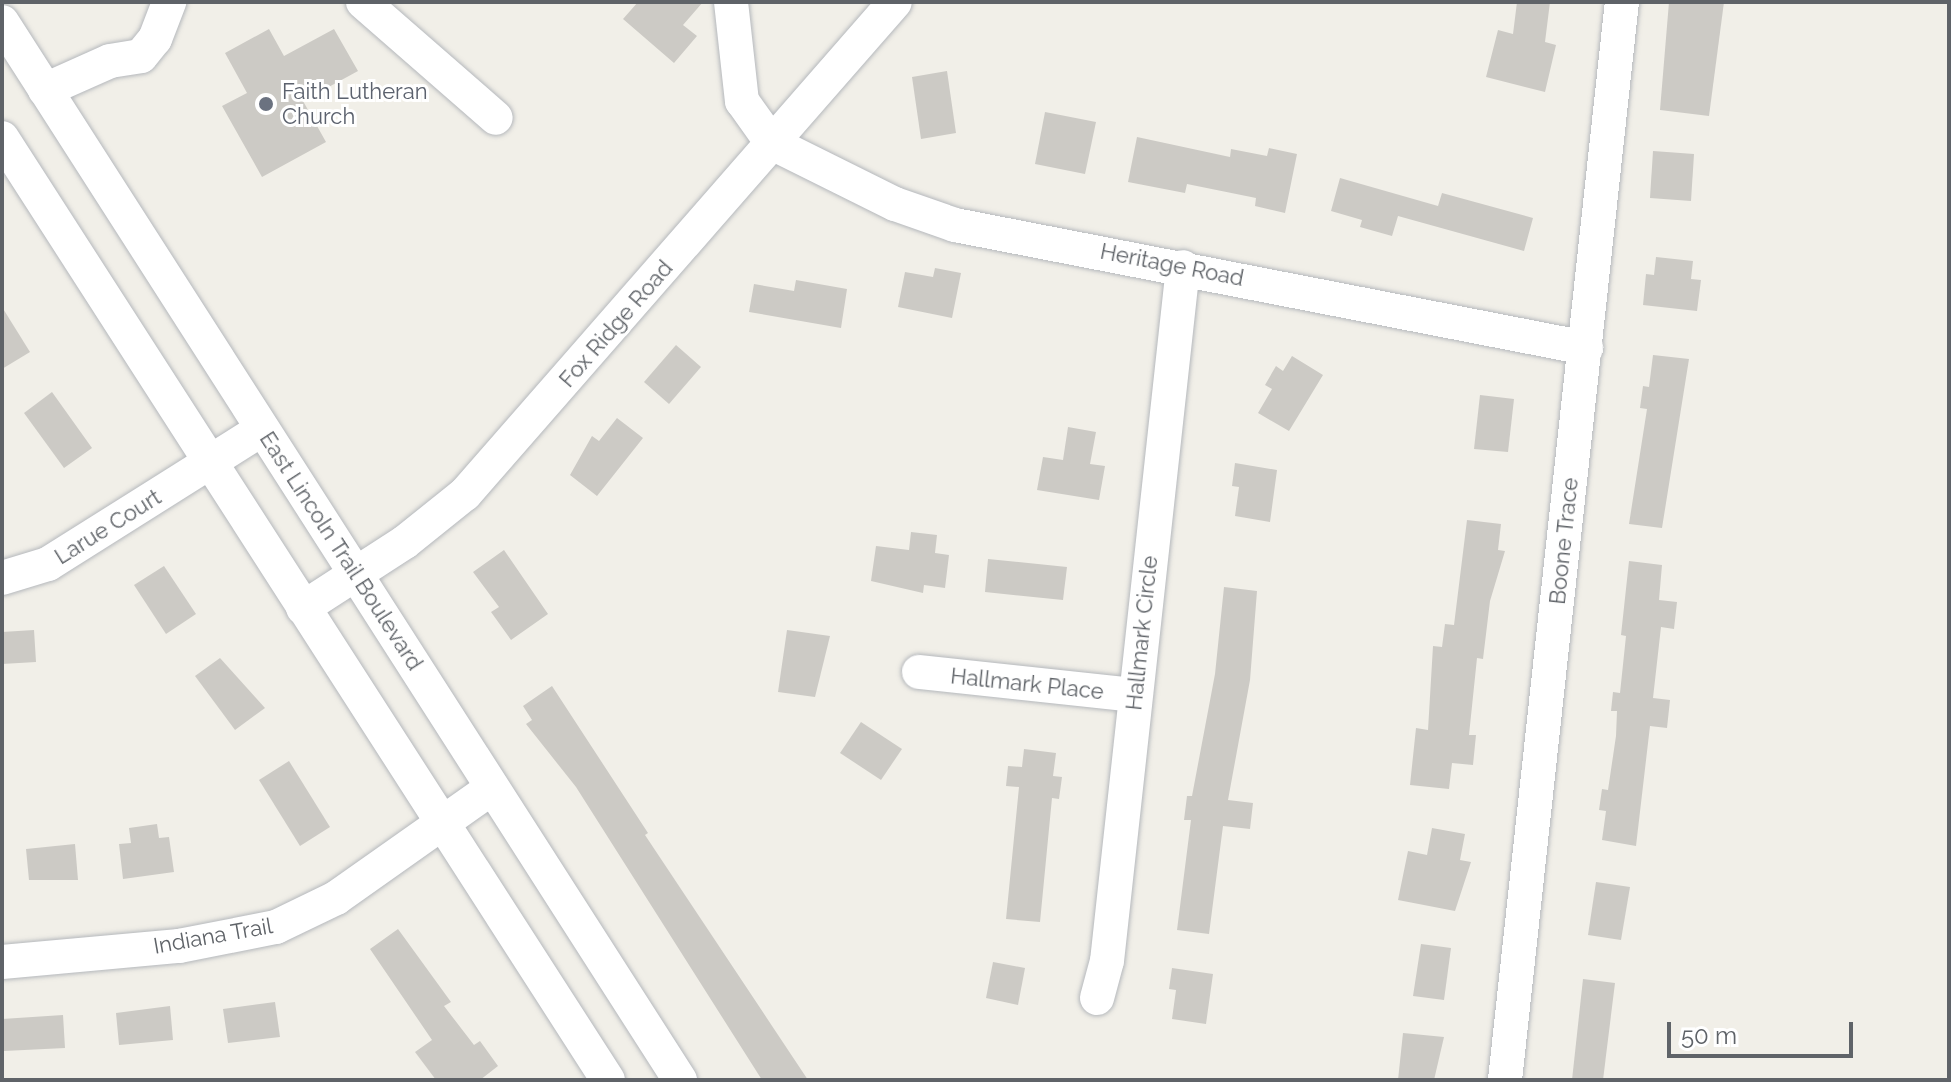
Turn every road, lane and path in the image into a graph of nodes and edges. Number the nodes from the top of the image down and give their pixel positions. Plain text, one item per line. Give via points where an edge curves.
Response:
1 (169, 2) edge
2 (363, 2) edge
3 (731, 2) edge
4 (895, 2) edge
5 (1622, 2) edge
6 (2, 22) edge
7 (45, 90) junction
8 (496, 118) dead end
9 (2, 138) edge
10 (772, 143) junction
11 (1183, 267) junction
12 (1586, 348) junction
13 (262, 429) junction
14 (208, 463) junction
15 (356, 574) junction
16 (2, 578) edge
17 (303, 608) junction
18 (919, 672) dead end
19 (1135, 695) junction
20 (492, 788) junction
21 (442, 821) junction
22 (2, 962) edge
23 (1097, 998) dead end
24 (608, 1080) edge
25 (680, 1080) edge
26 (1505, 1080) edge

1 - 7 street via 155,39 141,56 110,61
2 - 8 street
3 - 10 street via 742,101
4 - 10 street, Fox Ridge Road
5 - 12 street, Boone Trace
6 - 7 street, East Lincoln Trail Boulevard
7 - 13 street, East Lincoln Trail Boulevard
9 - 14 street
10 - 11 street, Heritage Road via 851,185 955,225
10 - 15 street, Fox Ridge Road via 465,494
11 - 12 street, Heritage Road
11 - 19 street, Hallmark Circle
12 - 26 street, Boone Trace
13 - 14 street, Larue Court
13 - 15 street, East Lincoln Trail Boulevard
14 - 16 street, Larue Court via 48,564
14 - 17 street
15 - 17 street, Fox Ridge Road
15 - 20 street, East Lincoln Trail Boulevard
17 - 21 street
18 - 19 street, Hallmark Place
19 - 23 street, Hallmark Circle via 1107,961
20 - 21 street, Indiana Trail
20 - 25 street, East Lincoln Trail Boulevard
21 - 22 street, Indiana Trail via 336,898 276,927 179,946
21 - 24 street

